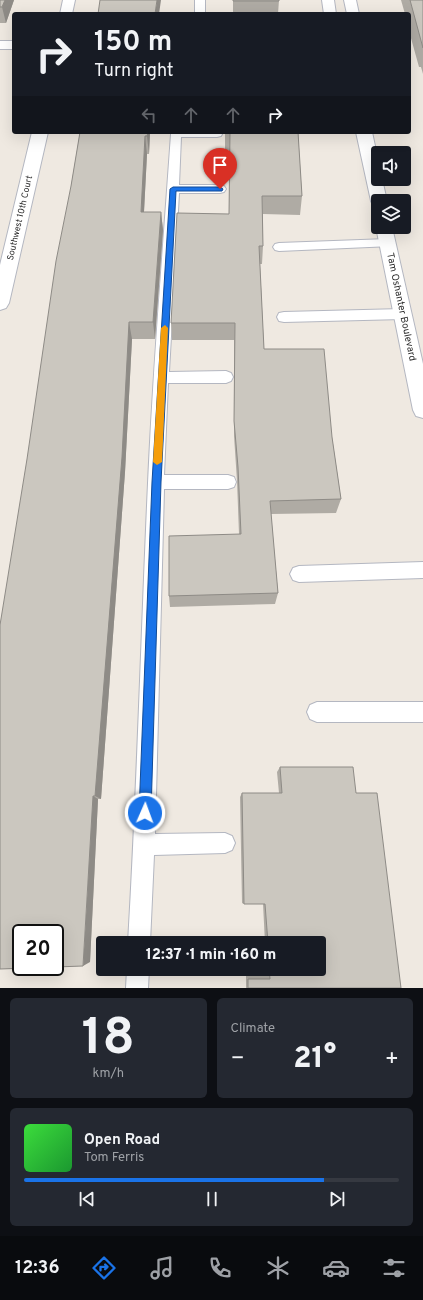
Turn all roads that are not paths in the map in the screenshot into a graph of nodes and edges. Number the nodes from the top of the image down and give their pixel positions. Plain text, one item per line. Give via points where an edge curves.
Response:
1 (69, 0) edge
2 (200, 0) edge
3 (328, 0) edge
4 (350, 0) edge
5 (66, 12) edge
6 (200, 12) edge
7 (330, 12) edge
8 (353, 12) edge
9 (0, 45) edge
10 (12, 46) edge
11 (40, 134) edge
12 (176, 134) edge
13 (364, 134) edge
14 (173, 189) junction
15 (220, 189) dead end
16 (377, 194) edge
17 (386, 235) edge
18 (279, 247) dead end
19 (0, 303) edge
20 (403, 314) junction
21 (284, 317) dead end
22 (226, 377) dead end
23 (162, 378) junction
24 (423, 410) edge
25 (156, 482) junction
26 (228, 482) dead end
27 (423, 570) edge
28 (299, 574) dead end
29 (316, 712) dead end
30 (423, 712) edge
31 (224, 842) dead end
32 (144, 845) junction
33 (140, 936) edge
34 (138, 976) edge
35 (137, 988) edge

1 - 5 street
2 - 6 lane
3 - 7 street
4 - 8 street
9 - 10 street
11 - 19 street, Southwest 10th Court
12 - 14 lane
13 - 16 street
14 - 15 lane
14 - 23 lane
17 - 18 lane
17 - 20 street, Tam Oshanter Boulevard
20 - 21 lane
20 - 24 street, Tam Oshanter Boulevard
22 - 23 lane
23 - 25 lane
25 - 26 lane
25 - 32 lane
27 - 28 lane
29 - 30 lane
31 - 32 lane
32 - 33 lane
34 - 35 lane

